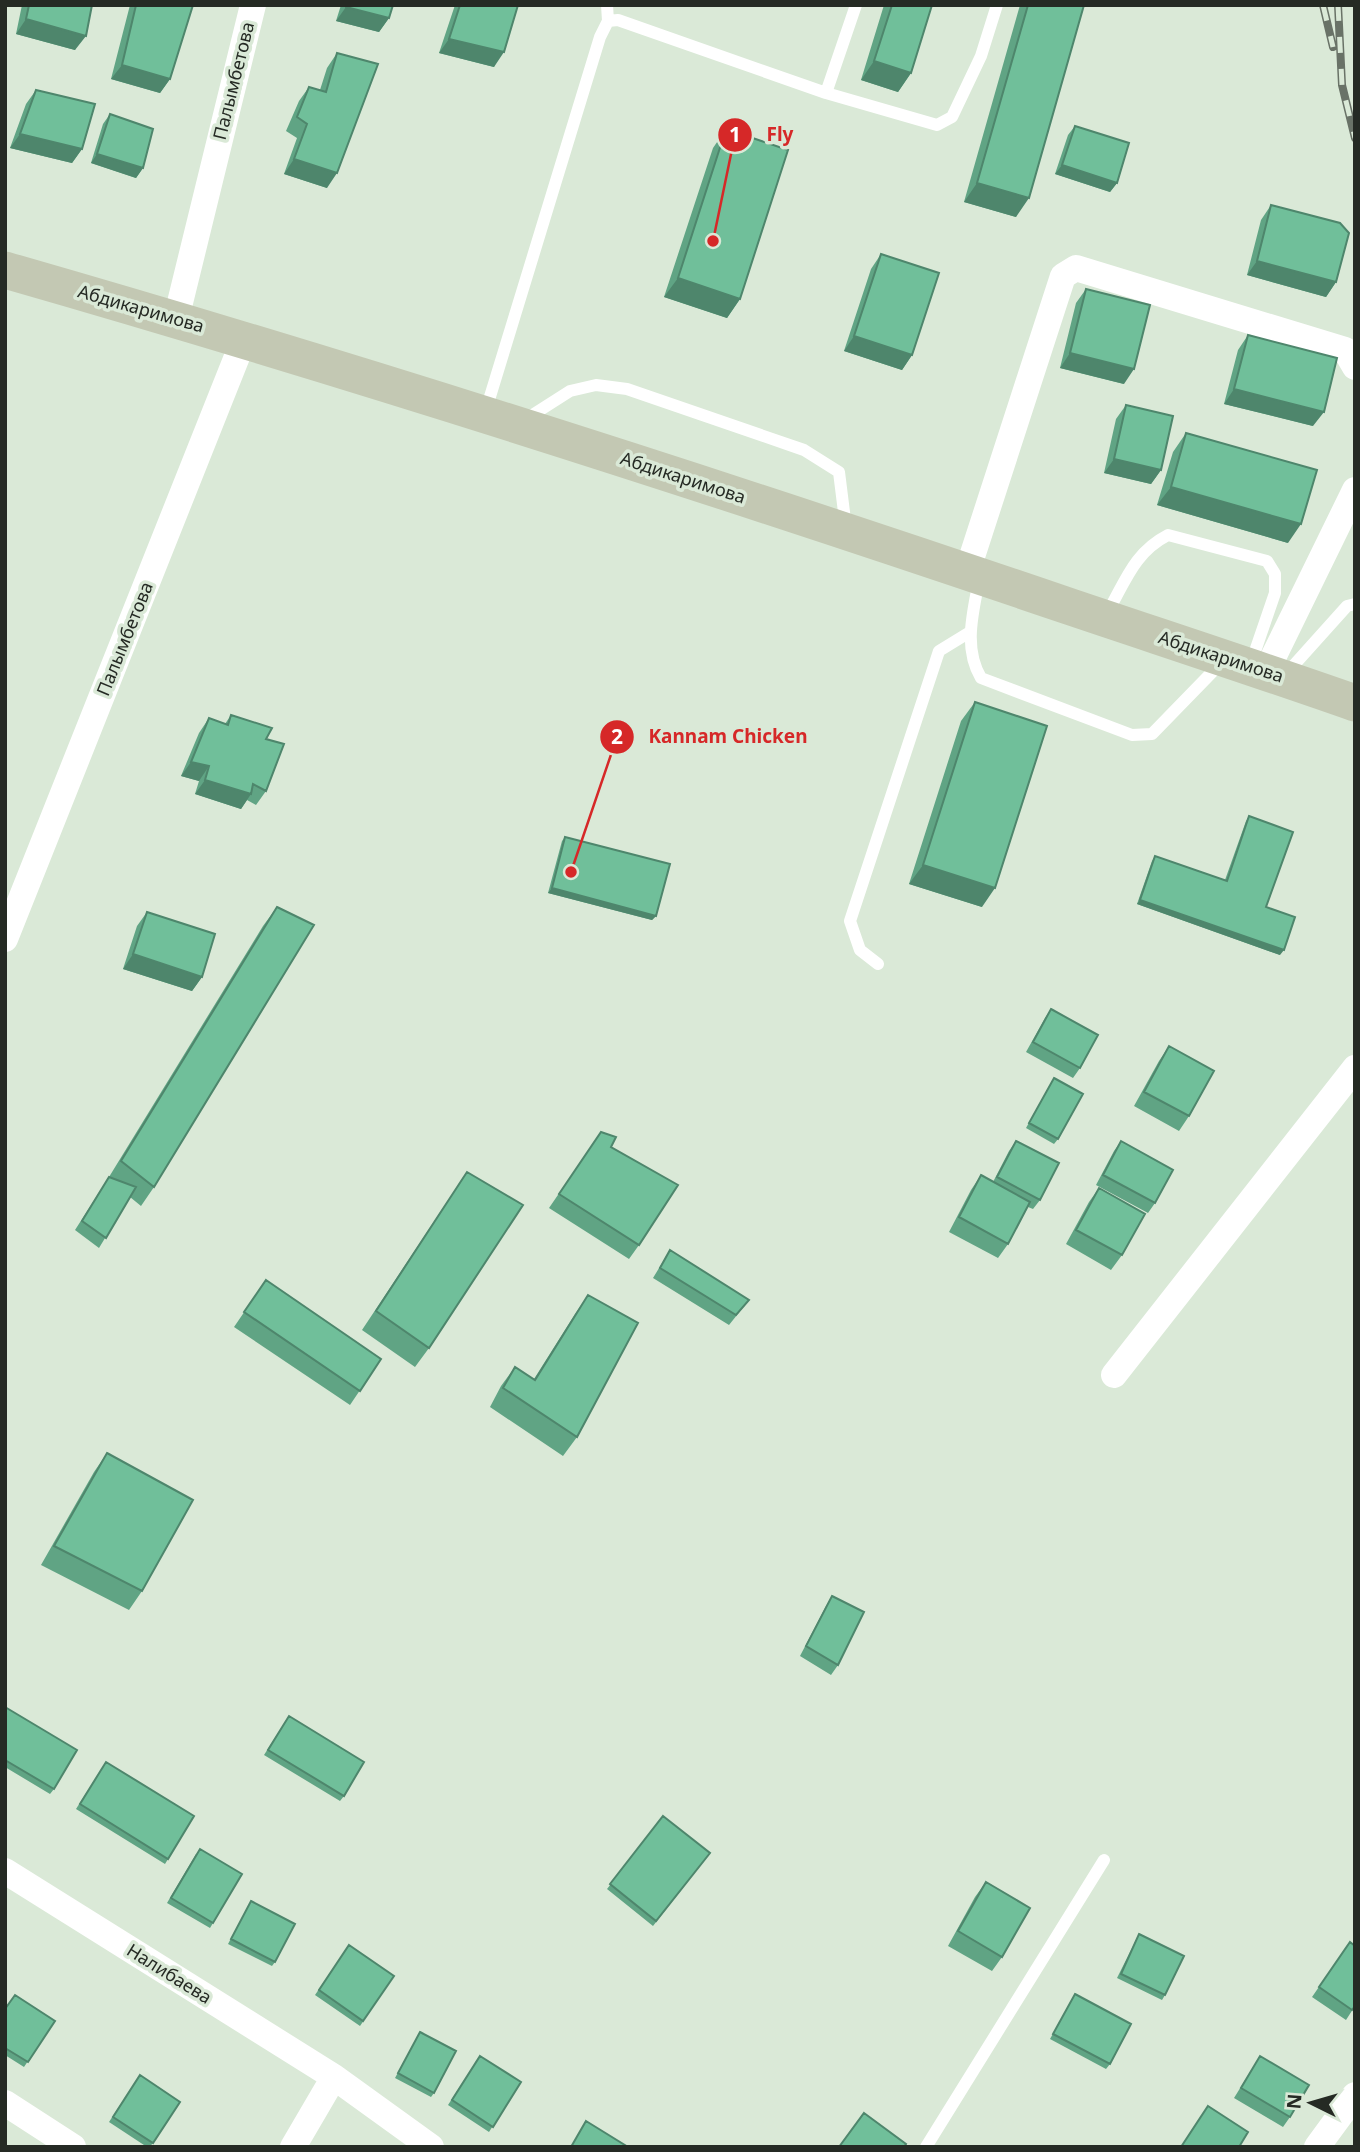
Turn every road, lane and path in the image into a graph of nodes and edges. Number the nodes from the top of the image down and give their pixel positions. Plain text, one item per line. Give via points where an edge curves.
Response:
1 (253, 5) edge
2 (607, 5) edge
3 (856, 5) edge
4 (997, 5) edge
5 (608, 21) junction
6 (826, 93) junction
7 (5, 270) edge
8 (176, 319) junction
9 (244, 339) junction
10 (1355, 367) edge
11 (502, 419) junction
12 (1355, 490) edge
13 (846, 531) junction
14 (973, 574) junction
15 (1355, 604) edge
16 (1105, 618) junction
17 (970, 632) junction
18 (1256, 669) junction
19 (1355, 703) edge
20 (5, 939) edge
21 (878, 964) dead end
22 (1355, 1068) edge
23 (1114, 1375) dead end
24 (1104, 1860) dead end
25 (5, 1871) edge
26 (334, 2077) junction
27 (1355, 2095) edge
28 (5, 2103) edge
29 (73, 2147) edge
30 (293, 2147) edge
31 (431, 2147) edge
32 (926, 2147) edge
33 (1317, 2147) edge

1 - 8 street, Палымбетова
2 - 5 lane
3 - 6 lane
4 - 6 lane via 981,56 952,117 937,125
5 - 6 lane via 618,20
5 - 11 lane via 600,37
7 - 8 main road, Абдикаримова
8 - 9 main road, Абдикаримова
9 - 11 main road, Абдикаримова
9 - 20 street, Палымбетова
10 - 14 street via 1345,350 1076,268 1063,276
11 - 13 main road, Абдикаримова
11 - 13 lane via 569,391 596,385 626,389 804,450 839,472
12 - 18 street
13 - 14 main road, Абдикаримова
14 - 16 main road, Абдикаримова
14 - 17 lane
15 - 18 lane
16 - 18 main road, Абдикаримова
16 - 18 lane via 1139,556 1168,535 1267,561 1275,575 1275,593
17 - 18 lane via 974,666 981,678 1132,736 1152,734
17 - 21 lane via 939,651 850,921 860,950
18 - 19 main road, Абдикаримова
22 - 23 street
24 - 32 lane
25 - 26 street, Налибаева
26 - 30 street
26 - 31 street, Налибаева
27 - 33 street
28 - 29 street

